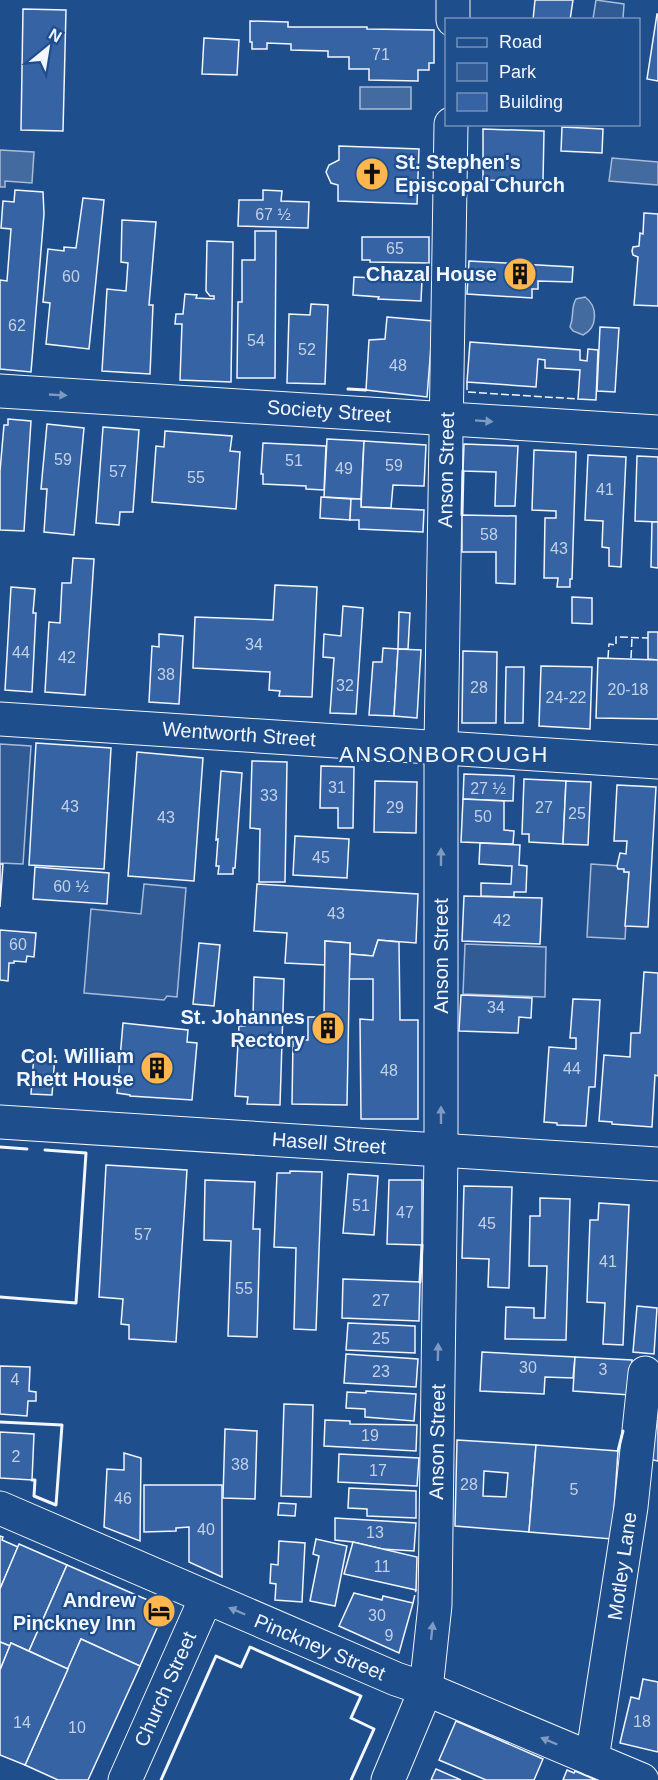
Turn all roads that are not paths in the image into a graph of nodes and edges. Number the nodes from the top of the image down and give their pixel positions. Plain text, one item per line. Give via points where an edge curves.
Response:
1 (453, 0) edge
2 (453, 18) edge
3 (451, 126) edge
4 (0, 391) edge
5 (447, 418) junction
6 (658, 432) edge
7 (0, 719) edge
8 (441, 747) junction
9 (658, 762) edge
10 (0, 1122) edge
11 (441, 1150) junction
12 (658, 1164) edge
13 (645, 1373) dead end
14 (0, 1508) edge
15 (206, 1598) junction
16 (426, 1689) junction
17 (592, 1759) junction
18 (125, 1780) edge
19 (388, 1780) edge
20 (642, 1780) edge

1 - 2 street
3 - 5 street, Anson Street
4 -> 5 street, Society Street
5 -> 6 street, Society Street
5 - 8 street, Anson Street
7 - 8 street, Wentworth Street
8 - 9 street, Wentworth Street
11 -> 8 street, Anson Street
10 - 11 street, Hasell Street
11 - 12 street, Hasell Street
16 -> 11 street, Anson Street via 435,1605
13 - 17 street, Motley Lane via 631,1507
14 - 15 street, Pinckney Street
16 -> 15 street, Pinckney Street
15 - 18 street, Church Street
17 -> 16 street, Pinckney Street
16 - 19 street, Anson Street
17 - 20 street, Pinckney Street

